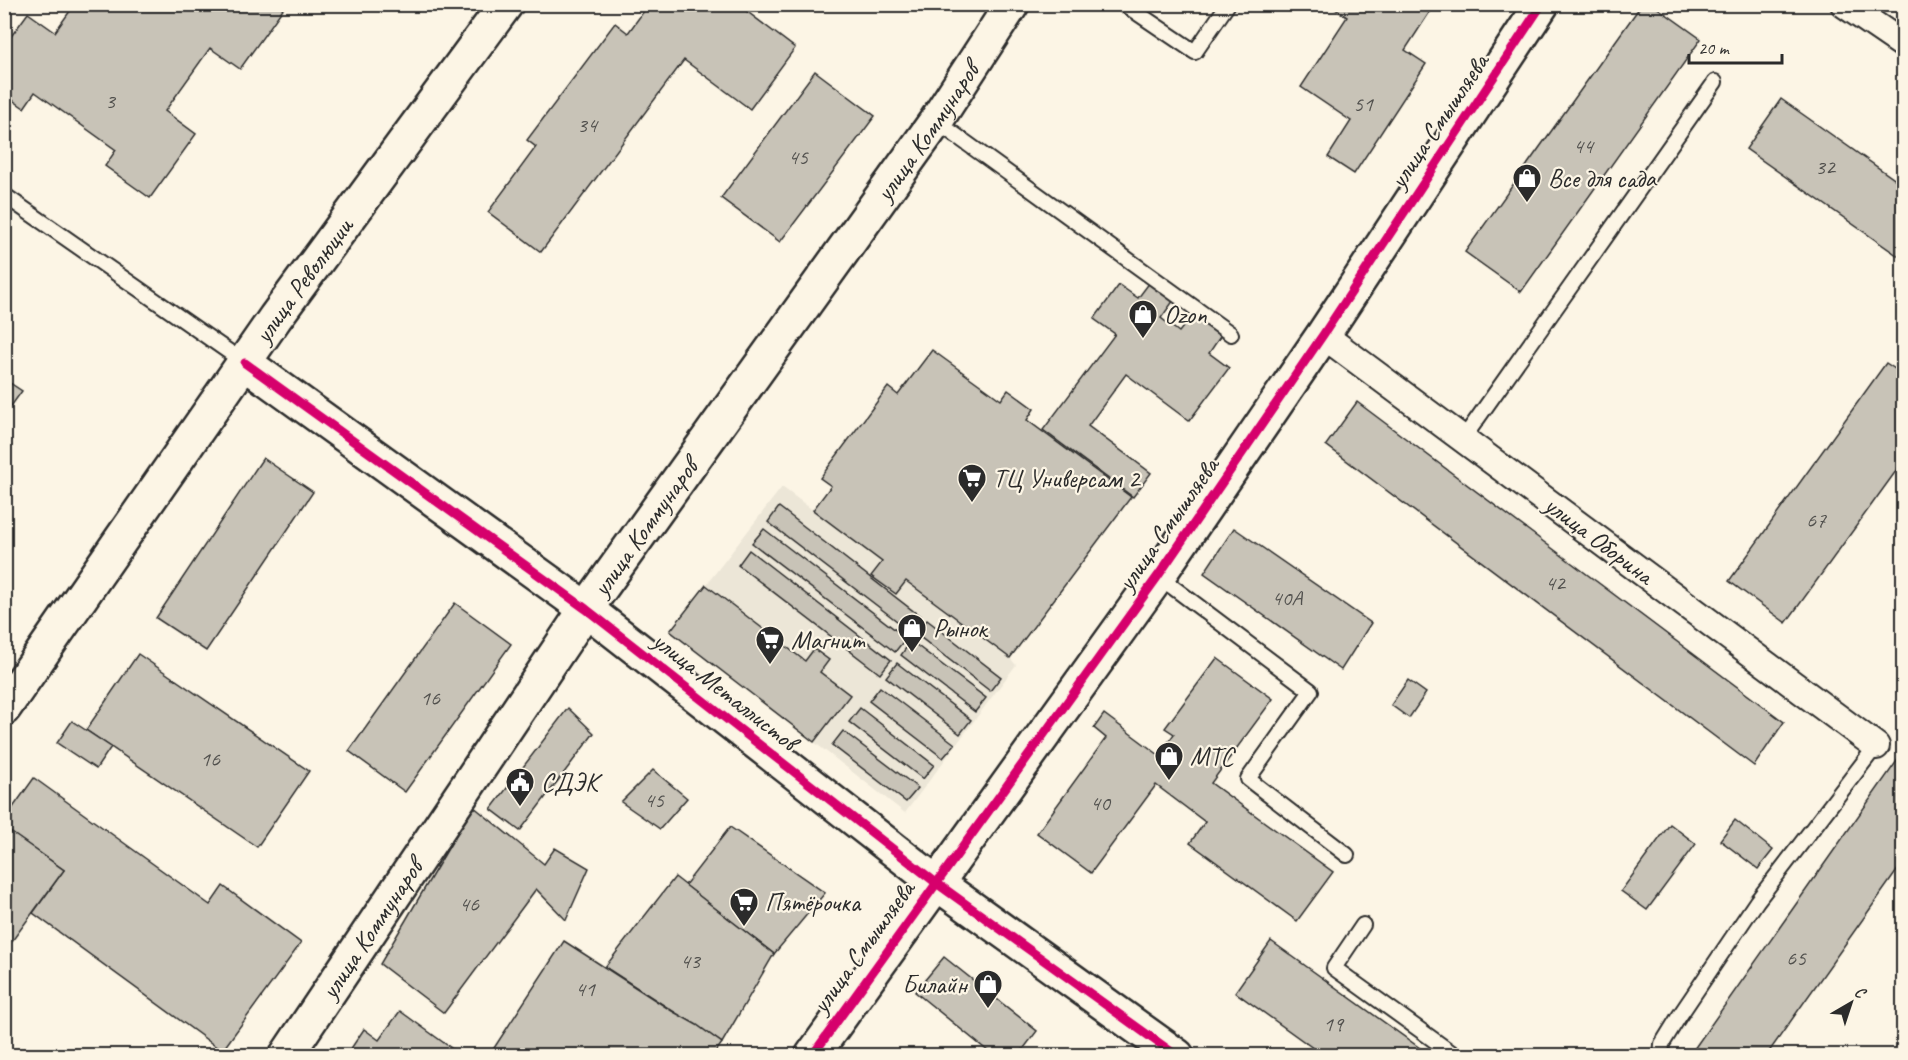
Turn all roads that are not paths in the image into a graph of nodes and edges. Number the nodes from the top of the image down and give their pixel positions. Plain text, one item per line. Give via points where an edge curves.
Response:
1 (506, 4) edge
2 (1012, 4) edge
3 (1124, 4) edge
4 (1228, 4) edge
5 (1542, 4) edge
6 (1844, 4) edge
7 (1904, 45) edge
8 (1714, 82) dead end
9 (936, 121) junction
10 (4, 195) edge
11 (1231, 334) dead end
12 (1323, 335) junction
13 (245, 363) junction
14 (1463, 439) junction
15 (1158, 576) junction
16 (586, 609) junction
17 (4, 708) edge
18 (1876, 746) joint
19 (1347, 855) dead end
20 (935, 882) junction
21 (1363, 925) dead end
22 (286, 1056) edge
23 (812, 1056) edge
24 (1176, 1056) edge
25 (1456, 1056) edge
26 (1661, 1056) edge

1 - 13 street, улица Революции
2 - 9 street, улица Коммунаров
3 - 4 lane via 1195,52
5 - 12 street, улица Смышляева
6 - 7 street
8 - 14 lane
9 - 11 lane
9 - 16 street, улица Коммунаров
10 - 13 lane
12 - 14 street, улица Оборина
12 - 15 street, улица Смышляева
13 - 16 street, улица Металлистов
13 - 17 street, улица Революции
14 - 18 street, улица Оборина
15 - 19 lane via 1311,691 1248,779
15 - 20 street, улица Смышляева
16 - 20 street, улица Металлистов
16 - 22 street, улица Коммунаров
18 - 26 lane via 1756,901 1662,1044
20 - 23 street, улица Смышляева
20 - 24 street, улица Металлистов
21 - 25 lane via 1334,968

